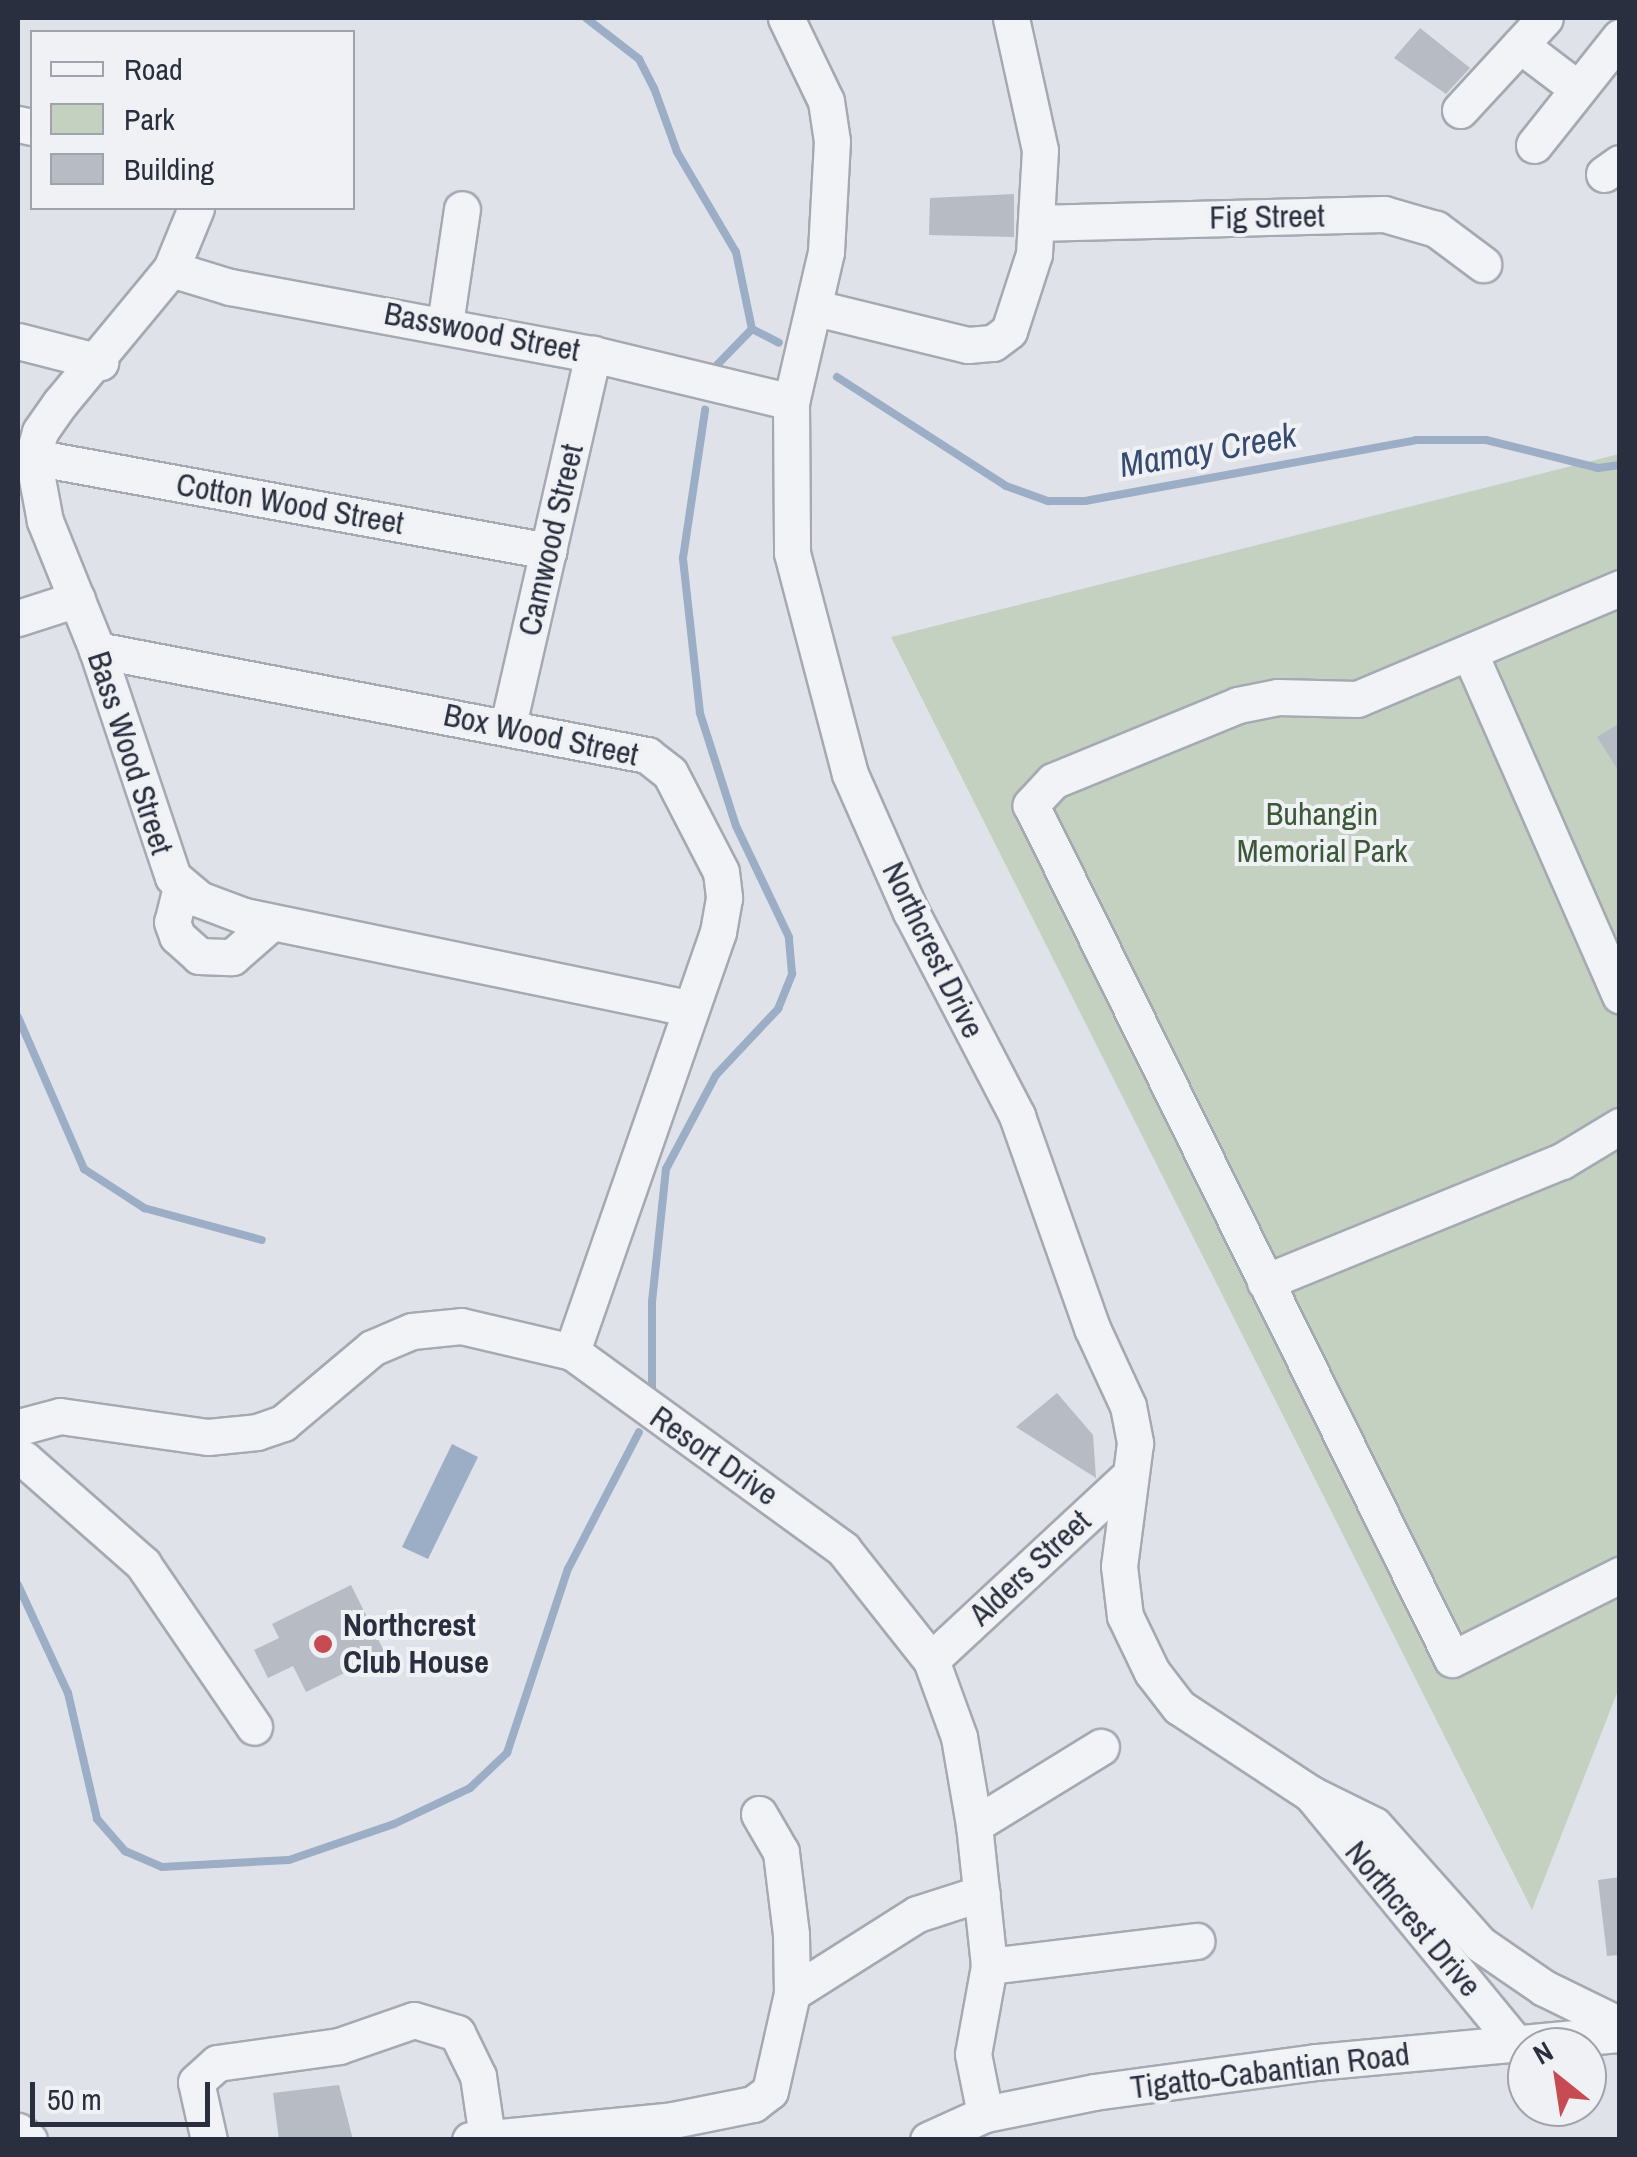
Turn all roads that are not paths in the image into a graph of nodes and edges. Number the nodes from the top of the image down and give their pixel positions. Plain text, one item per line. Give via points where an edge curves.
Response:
1 (786, 18) edge
2 (1011, 18) edge
3 (1545, 18) edge
4 (1620, 37) edge
5 (1520, 45) junction
6 (1578, 89) junction
7 (1460, 110) dead end
8 (1534, 145) dead end
9 (462, 209) dead end
10 (195, 210) edge
11 (1036, 223) junction
12 (1483, 264) dead end
13 (171, 269) junction
14 (816, 308) junction
15 (445, 324) junction
16 (18, 341) edge
17 (594, 354) junction
18 (100, 362) junction
19 (791, 402) junction
20 (33, 457) junction
21 (548, 552) junction
22 (1620, 588) edge
23 (78, 599) junction
24 (18, 618) edge
25 (97, 650) junction
26 (1470, 654) junction
27 (508, 725) junction
28 (181, 887) junction
29 (271, 923) junction
30 (1620, 995) edge
31 (688, 1008) junction
32 (1618, 1133) edge
33 (1265, 1282) junction
34 (572, 1352) junction
35 (21, 1443) edge
36 (1129, 1476) junction
37 (1620, 1576) edge
38 (932, 1660) junction
39 (254, 1727) dead end
40 (1101, 1747) dead end
41 (759, 1814) dead end
42 (974, 1825) junction
43 (982, 1893) junction
44 (1434, 1919) junction
45 (1196, 1941) dead end
46 (989, 1966) junction
47 (792, 1992) junction
48 (1620, 2026) edge
49 (1507, 2030) edge
50 (1507, 2045) edge
51 (985, 2114) junction
52 (18, 2131) edge
53 (479, 2138) edge
54 (29, 2140) edge
55 (209, 2140) edge
56 (928, 2140) edge

1 - 14 street, Northcrest Drive via 826,100 832,142
2 - 11 street via 1040,150
3 - 5 street
4 - 6 street
5 - 6 street
5 - 7 street
6 - 8 street
9 - 15 street
10 - 13 street
11 - 12 street, Fig Street via 1384,214 1436,229
11 - 14 street via 1019,314 993,343 968,345
13 - 15 street, Basswood Street via 230,287
13 - 18 street
14 - 19 street, Northcrest Drive
15 - 17 street, Basswood Street
16 - 18 street
17 - 19 street, Basswood Street
17 - 21 street, Camwood Street
18 - 20 street via 40,432
19 - 36 street, Northcrest Drive via 792,554 850,774 1042,1175 1092,1328 1128,1406 1135,1443
20 - 21 street, Cotton Wood Street
20 - 23 street, Bass Wood Street via 45,521
21 - 27 street, Camwood Street
22 - 26 street
23 - 24 street
23 - 25 street, Bass Wood Street
25 - 27 street, Box Wood Street
25 - 28 street, Bass Wood Street via 164,860
26 - 30 street
26 - 33 street via 1357,699 1278,697 1238,704 1053,781 1031,805
27 - 31 street, Box Wood Street via 647,755 670,773 720,872 724,898
28 - 29 street, Bass Wood Street via 219,908
28 - 29 street via 172,922 199,956 232,956
29 - 31 street, Bass Wood Street
31 - 34 street, Box Wood Street
32 - 33 street
33 - 37 street via 1452,1658
34 - 35 street, Resort Drive via 461,1326 412,1331 372,1348 283,1423 257,1432 208,1437 60,1416
34 - 38 street, Resort Drive via 843,1550
35 - 39 street, Resort Drive via 143,1564
36 - 38 street, Alders Street
36 - 44 street, Northcrest Drive via 1120,1566 1126,1616 1152,1672 1179,1707 1311,1794
38 - 42 street, Resort Drive via 959,1737
40 - 42 street
41 - 47 street via 775,1835 788,1885
42 - 43 street, Resort Drive
43 - 46 street, Resort Drive
43 - 47 street via 917,1914
44 - 48 street, Northcrest Drive
44 - 49 street, Northcrest Drive
45 - 46 street
46 - 51 street, Resort Drive via 973,2054
47 - 53 street via 770,2091 752,2104 674,2120
50 - 51 street, Tigatto-Cabantian Road via 1316,2062
51 - 56 street, Tigatto-Cabantian Road
52 - 54 street
53 - 55 street via 478,2076 457,2033 414,2020 340,2046 217,2063 196,2082

